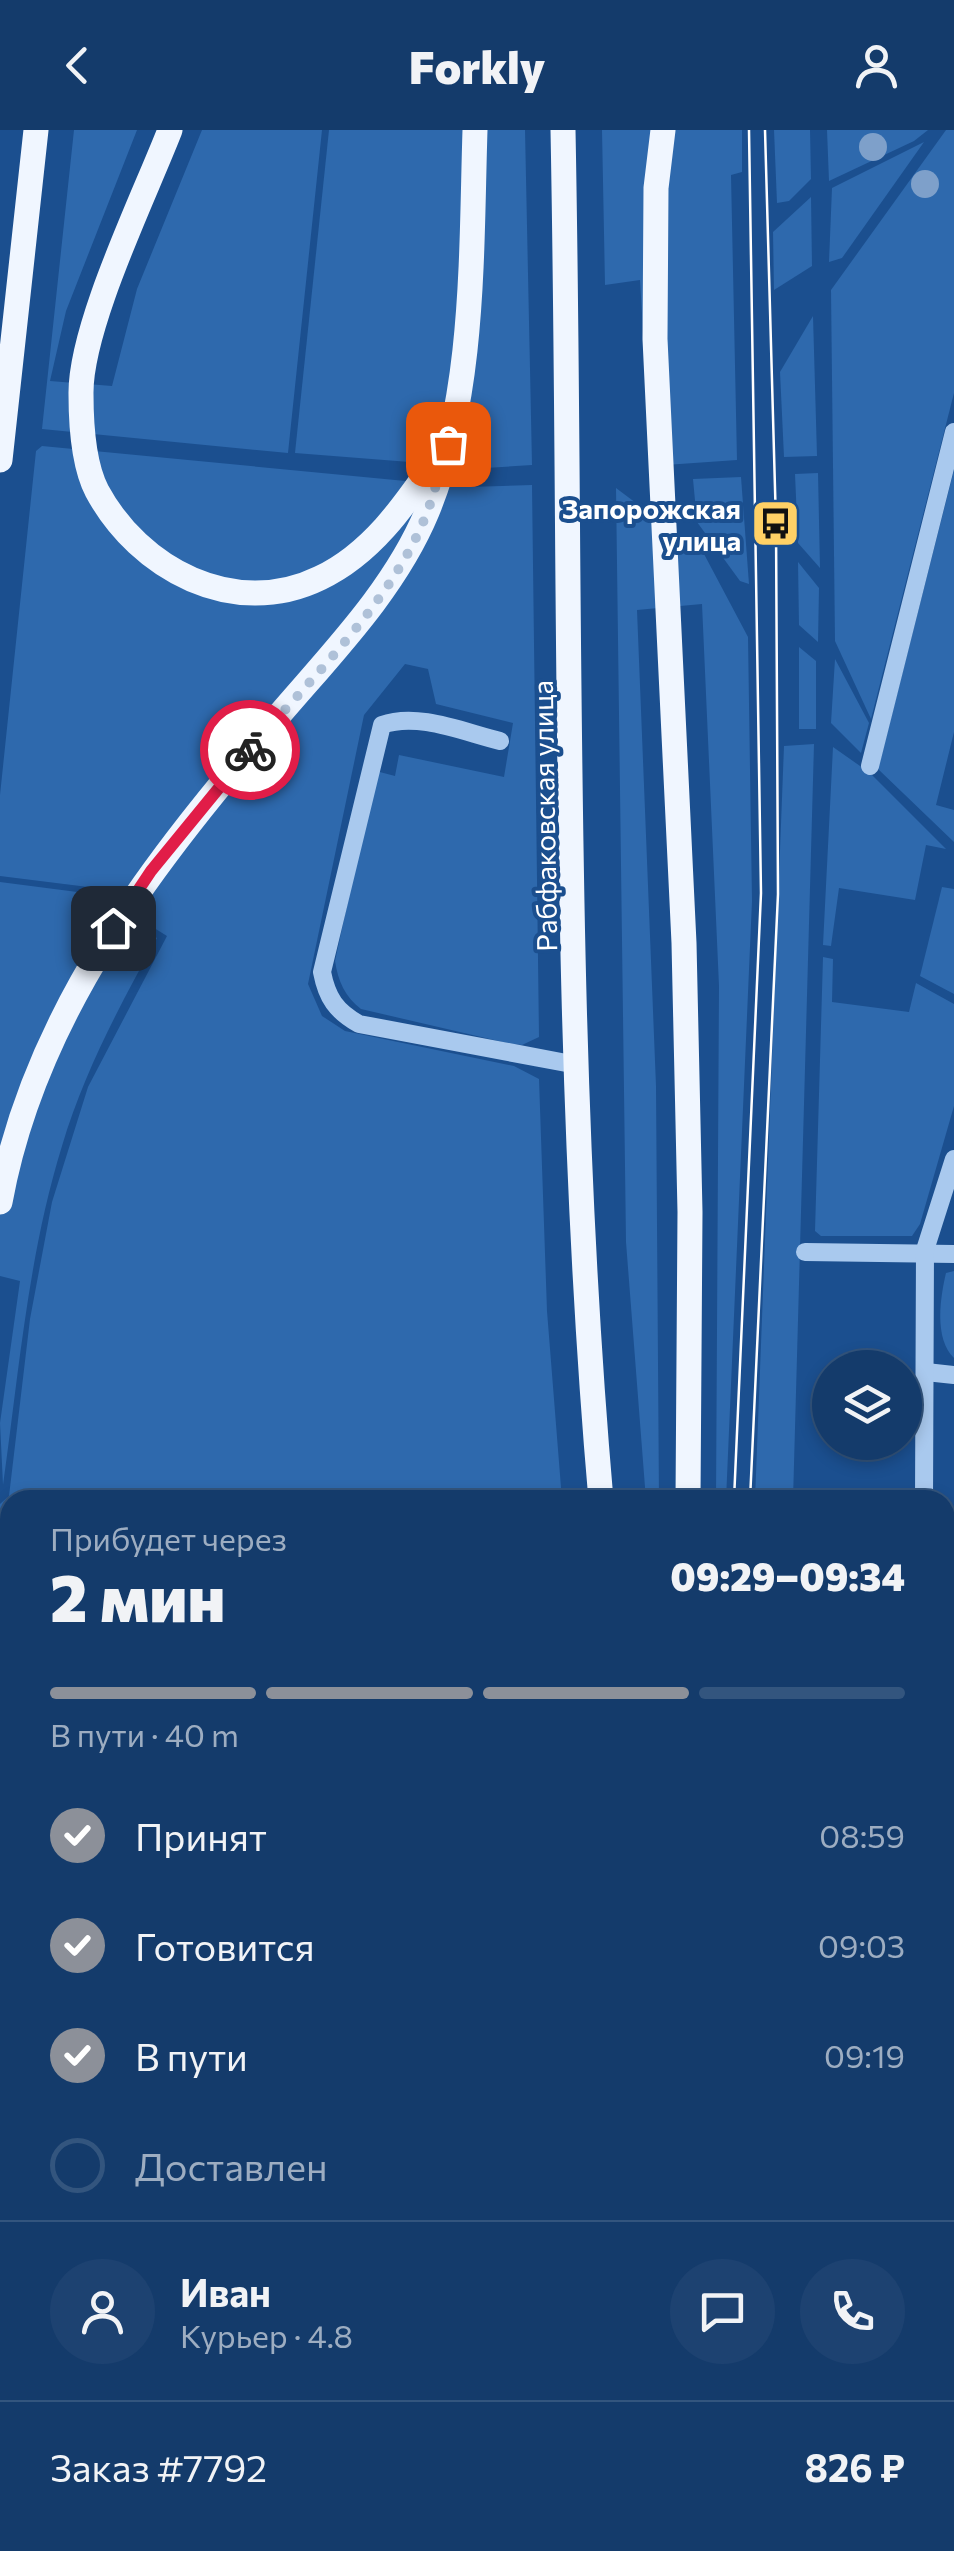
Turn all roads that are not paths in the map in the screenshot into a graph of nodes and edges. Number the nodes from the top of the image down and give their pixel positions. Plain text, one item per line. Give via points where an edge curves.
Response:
1 (36, 130) edge
2 (170, 130) edge
3 (476, 130) edge
4 (563, 130) edge
5 (663, 130) edge
6 (9, 305) edge
7 (7, 347) edge
8 (954, 432) edge
9 (448, 444) junction
10 (0, 460) edge
11 (500, 741) dead end
12 (870, 766) dead end
13 (577, 1065) junction
14 (954, 1159) edge
15 (1, 1196) edge
16 (925, 1250) junction
17 (805, 1252) dead end
18 (954, 1254) edge
19 (926, 1372) junction
20 (954, 1376) edge
21 (600, 1490) edge
22 (688, 1490) edge
23 (924, 1490) edge

1 - 6 main road
2 - 9 main road via 94,328 80,392 96,489 135,544 160,566 238,592 294,587 350,560 394,521
3 - 9 main road via 459,384
4 - 13 main road, Рабфаковская улица
5 - 22 main road via 655,339 684,942
6 - 7 main road
7 - 10 main road
8 - 12 street
9 - 15 main road via 427,512 398,566 151,871 94,956 37,1076
11 - 13 street via 418,721 382,725 322,972 326,990 337,1012 359,1024
13 - 21 main road, Рабфаковская улица
14 - 16 street
16 - 17 street
16 - 18 street
16 - 19 street
19 - 20 street
19 - 23 street

